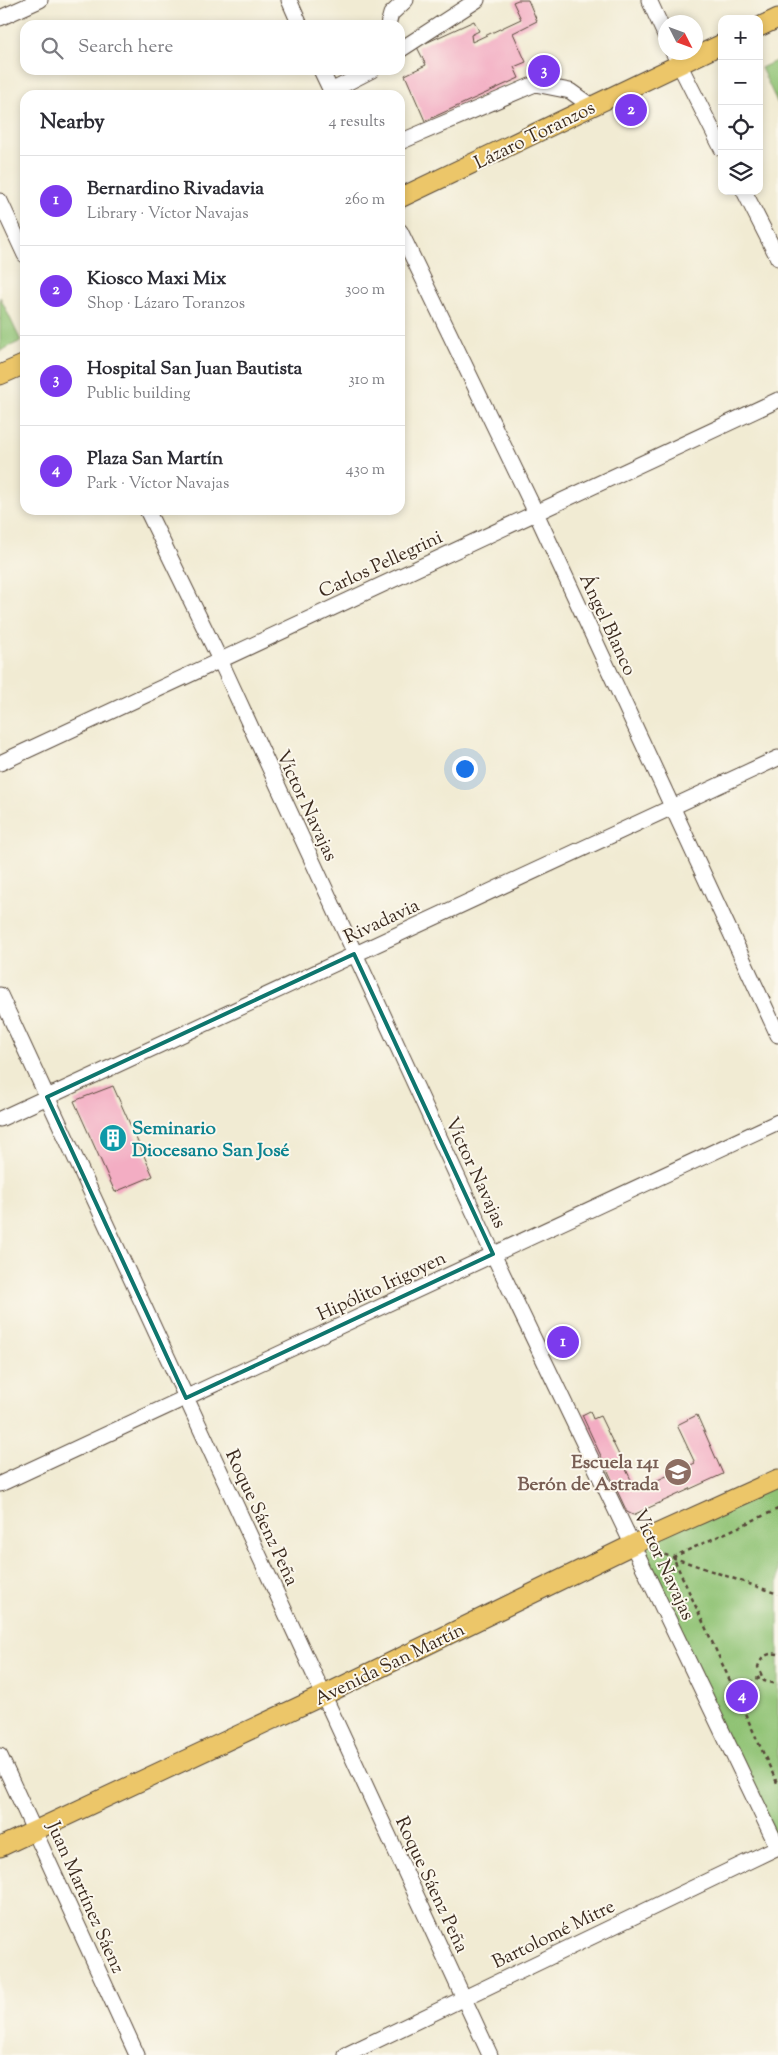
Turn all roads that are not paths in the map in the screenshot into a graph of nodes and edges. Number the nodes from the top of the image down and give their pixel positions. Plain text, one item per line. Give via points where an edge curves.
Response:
1 (40, 0) edge
2 (289, 0) edge
3 (406, 0) edge
4 (477, 0) edge
5 (649, 0) edge
6 (0, 18) edge
7 (778, 18) edge
8 (658, 19) edge
9 (298, 20) edge
10 (389, 20) edge
11 (763, 25) edge
12 (718, 45) edge
13 (405, 47) edge
14 (703, 50) edge
15 (672, 60) edge
16 (677, 60) edge
17 (323, 75) edge
18 (362, 75) edge
19 (331, 90) edge
20 (337, 90) edge
21 (591, 106) junction
22 (405, 140) edge
23 (718, 141) edge
24 (746, 195) edge
25 (405, 196) edge
26 (0, 201) edge
27 (405, 241) edge
28 (20, 244) edge
29 (778, 258) edge
30 (20, 366) edge
31 (0, 375) edge
32 (778, 400) edge
33 (536, 513) junction
34 (149, 515) edge
35 (220, 660) junction
36 (778, 758) edge
37 (0, 763) edge
38 (672, 807) junction
39 (354, 954) junction
40 (0, 995) edge
41 (778, 1035) edge
42 (47, 1097) junction
43 (0, 1119) edge
44 (778, 1122) edge
45 (494, 1254) junction
46 (186, 1398) junction
47 (778, 1479) edge
48 (0, 1484) edge
49 (634, 1544) junction
50 (324, 1695) junction
51 (0, 1756) edge
52 (36, 1832) junction
53 (0, 1847) edge
54 (778, 1848) edge
55 (464, 1998) junction
56 (137, 2055) edge
57 (346, 2055) edge
58 (490, 2055) edge

1 - 6 street
2 - 9 street
3 - 10 street via 391,14
4 - 13 street
5 - 8 street
7 - 11 main road
12 - 14 main road, Lázaro Toranzos
15 - 21 main road, Lázaro Toranzos
16 - 23 street
17 - 19 street
18 - 20 street
21 - 22 street via 570,91 536,84
21 - 25 main road, Lázaro Toranzos
24 - 29 street
26 - 28 street
27 - 33 street, Ángel Blanco
30 - 31 main road
32 - 33 street, Carlos Pellegrini
33 - 35 street, Carlos Pellegrini
33 - 38 street, Ángel Blanco
34 - 35 street, Víctor Navajas
35 - 37 street, Carlos Pellegrini
35 - 39 street, Víctor Navajas
36 - 38 street, Rivadavia
38 - 39 street, Rivadavia
38 - 41 street, Ángel Blanco
39 - 42 street, Rivadavia
39 - 45 street, Víctor Navajas
40 - 42 street, Roque Sáenz Peña
42 - 43 street, Rivadavia
42 - 46 street, Roque Sáenz Peña
44 - 45 street, Hipólito Irigoyen
45 - 46 street, Hipólito Irigoyen
45 - 49 street, Víctor Navajas
46 - 48 street, Hipólito Irigoyen
46 - 50 street, Roque Sáenz Peña
47 - 49 main road, Avenida San Martín
49 - 50 main road, Avenida San Martín
49 - 54 street, Víctor Navajas
50 - 52 main road, Avenida San Martín
50 - 55 street, Roque Sáenz Peña
51 - 52 street, Juan Martínez Sáenz
52 - 53 main road, Avenida San Martín
52 - 56 street, Juan Martínez Sáenz
54 - 55 street, Bartolomé Mitre
55 - 57 street, Bartolomé Mitre
55 - 58 street, Roque Sáenz Peña

